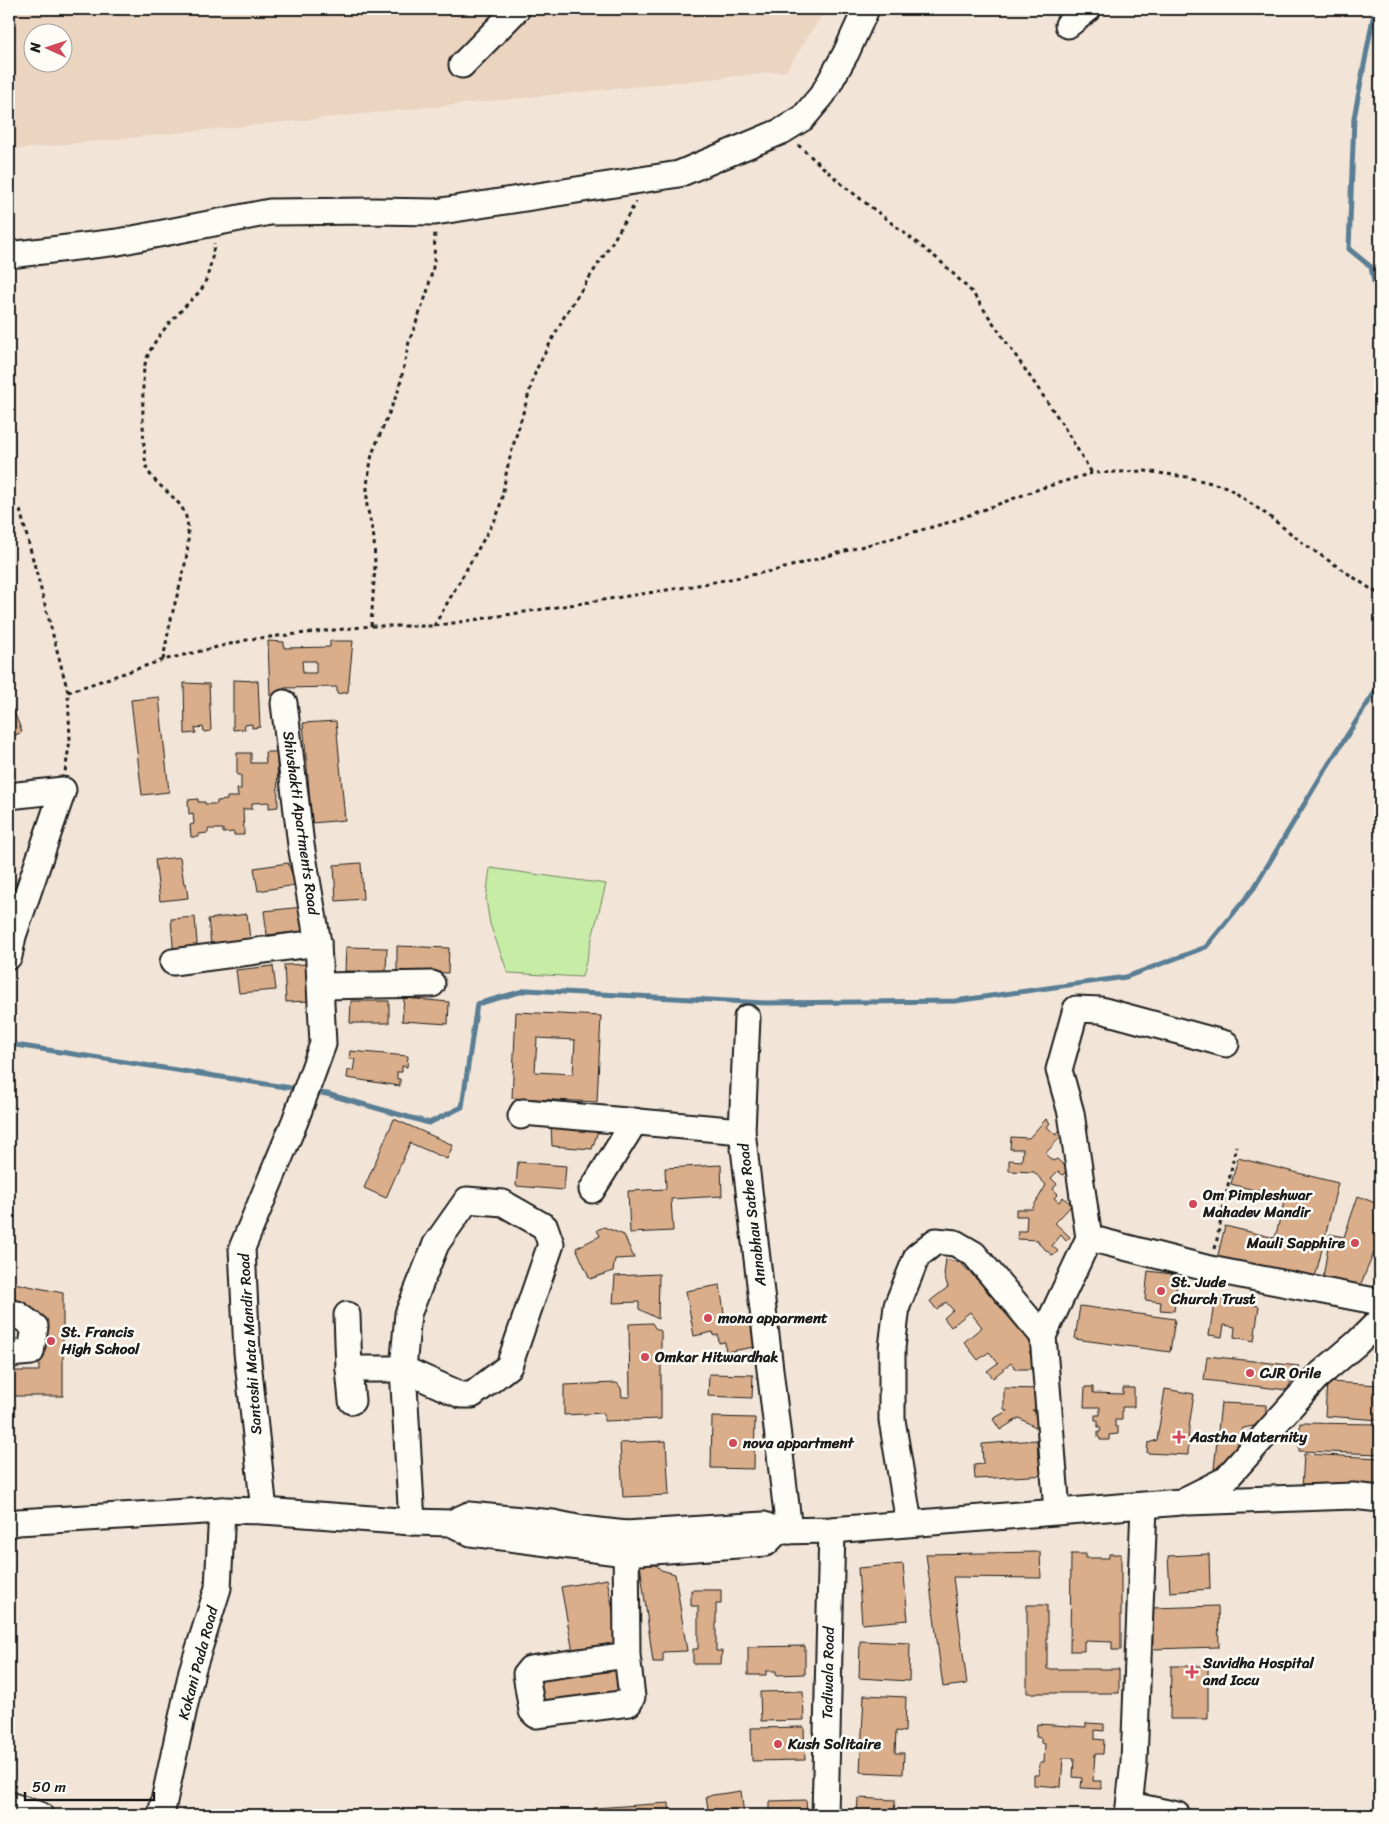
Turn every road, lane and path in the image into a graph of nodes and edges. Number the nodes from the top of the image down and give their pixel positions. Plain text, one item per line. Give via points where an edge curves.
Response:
1 (517, 9) edge
2 (866, 9) edge
3 (1088, 9) edge
4 (1068, 25) dead end
5 (462, 65) dead end
6 (782, 131) junction
7 (649, 179) junction
8 (435, 212) junction
9 (214, 223) junction
10 (9, 255) edge
11 (1092, 473) junction
12 (20, 510) dead end
13 (1380, 595) edge
14 (371, 626) junction
15 (434, 626) junction
16 (163, 660) junction
17 (68, 692) junction
18 (284, 703) dead end
19 (63, 790) junction
20 (9, 796) edge
21 (14, 916) edge
22 (318, 942) junction
23 (9, 956) edge
24 (173, 962) dead end
25 (432, 984) dead end
26 (321, 986) junction
27 (747, 1018) dead end
28 (1226, 1044) dead end
29 (306, 1090) joint
30 (522, 1114) dead end
31 (636, 1122) junction
32 (742, 1131) junction
33 (1236, 1146) dead end
34 (592, 1190) dead end
35 (1089, 1238) junction
36 (1210, 1269) junction
37 (1380, 1302) edge
38 (9, 1313) edge
39 (348, 1315) dead end
40 (1380, 1320) edge
41 (1044, 1336) junction
42 (9, 1354) edge
43 (349, 1369) junction
44 (403, 1369) junction
45 (352, 1401) dead end
46 (1380, 1499) edge
47 (1181, 1502) junction
48 (1144, 1506) junction
49 (222, 1510) junction
50 (264, 1511) junction
51 (1057, 1511) junction
52 (412, 1522) junction
53 (910, 1523) junction
54 (9, 1524) edge
55 (832, 1530) junction
56 (783, 1531) junction
57 (625, 1544) junction
58 (627, 1655) dead end
59 (9, 1805) edge
60 (1129, 1810) edge
61 (40, 1815) edge
62 (161, 1815) edge
63 (825, 1815) edge
64 (1177, 1815) edge

1 - 5 street
2 - 6 street via 823,94 803,118
3 - 4 street
6 - 7 street via 678,174
6 - 11 path via 844,186 939,260 972,292
7 - 8 street
7 - 15 path via 565,315 536,370 506,469 497,516
8 - 9 street via 270,212
8 - 14 path via 434,263 427,293 409,342 400,389 372,454 367,484 375,566
9 - 10 street via 118,242
9 - 16 path via 214,246 202,288 159,337 147,354 143,371 146,470 182,506 187,521 184,569
11 - 13 path via 1145,471 1227,487
11 - 15 path via 950,522 777,570
12 - 17 path
14 - 15 path
14 - 16 path via 251,639
16 - 17 path
17 - 19 path via 70,740
18 - 22 street, Shivshakti Apartments Road
19 - 20 street
19 - 21 street
21 - 23 street
22 - 24 street
22 - 26 street, Shivshakti Apartments Road
25 - 26 street
26 - 29 street, Shivshakti Apartments Road via 323,1044
27 - 32 street, Annabhau Sathe Road
28 - 35 street via 1101,1010 1076,1010 1059,1070 1071,1113
29 - 50 street, Santoshi Mata Mandir Road via 242,1248 247,1352
30 - 31 street
31 - 32 street
31 - 34 street
32 - 56 street, Annabhau Sathe Road
33 - 36 path
35 - 36 street
35 - 41 street
36 - 37 street
38 - 42 street via 17,1314 35,1327 31,1352
39 - 43 street
40 - 47 street via 1316,1378 1225,1480
41 - 51 street
41 - 53 street via 974,1254 955,1243 936,1240 917,1256 897,1306 892,1348 892,1420
43 - 44 street
43 - 45 street
44 - 44 street via 408,1314 436,1244 467,1200 503,1203 545,1227 551,1244 509,1366 472,1395 461,1395
44 - 52 street
46 - 47 street via 1353,1496
47 - 48 street
48 - 51 street
48 - 60 street via 1134,1762
49 - 50 street
49 - 54 street
49 - 62 street, Kokani Pada Road via 218,1588 192,1671
50 - 52 street
51 - 53 street
52 - 57 street via 451,1523 470,1533 542,1532
53 - 55 street
55 - 56 street
55 - 63 street, Tadiwala Road
56 - 57 street via 766,1543 681,1540
57 - 58 street
59 - 61 street
60 - 64 street

